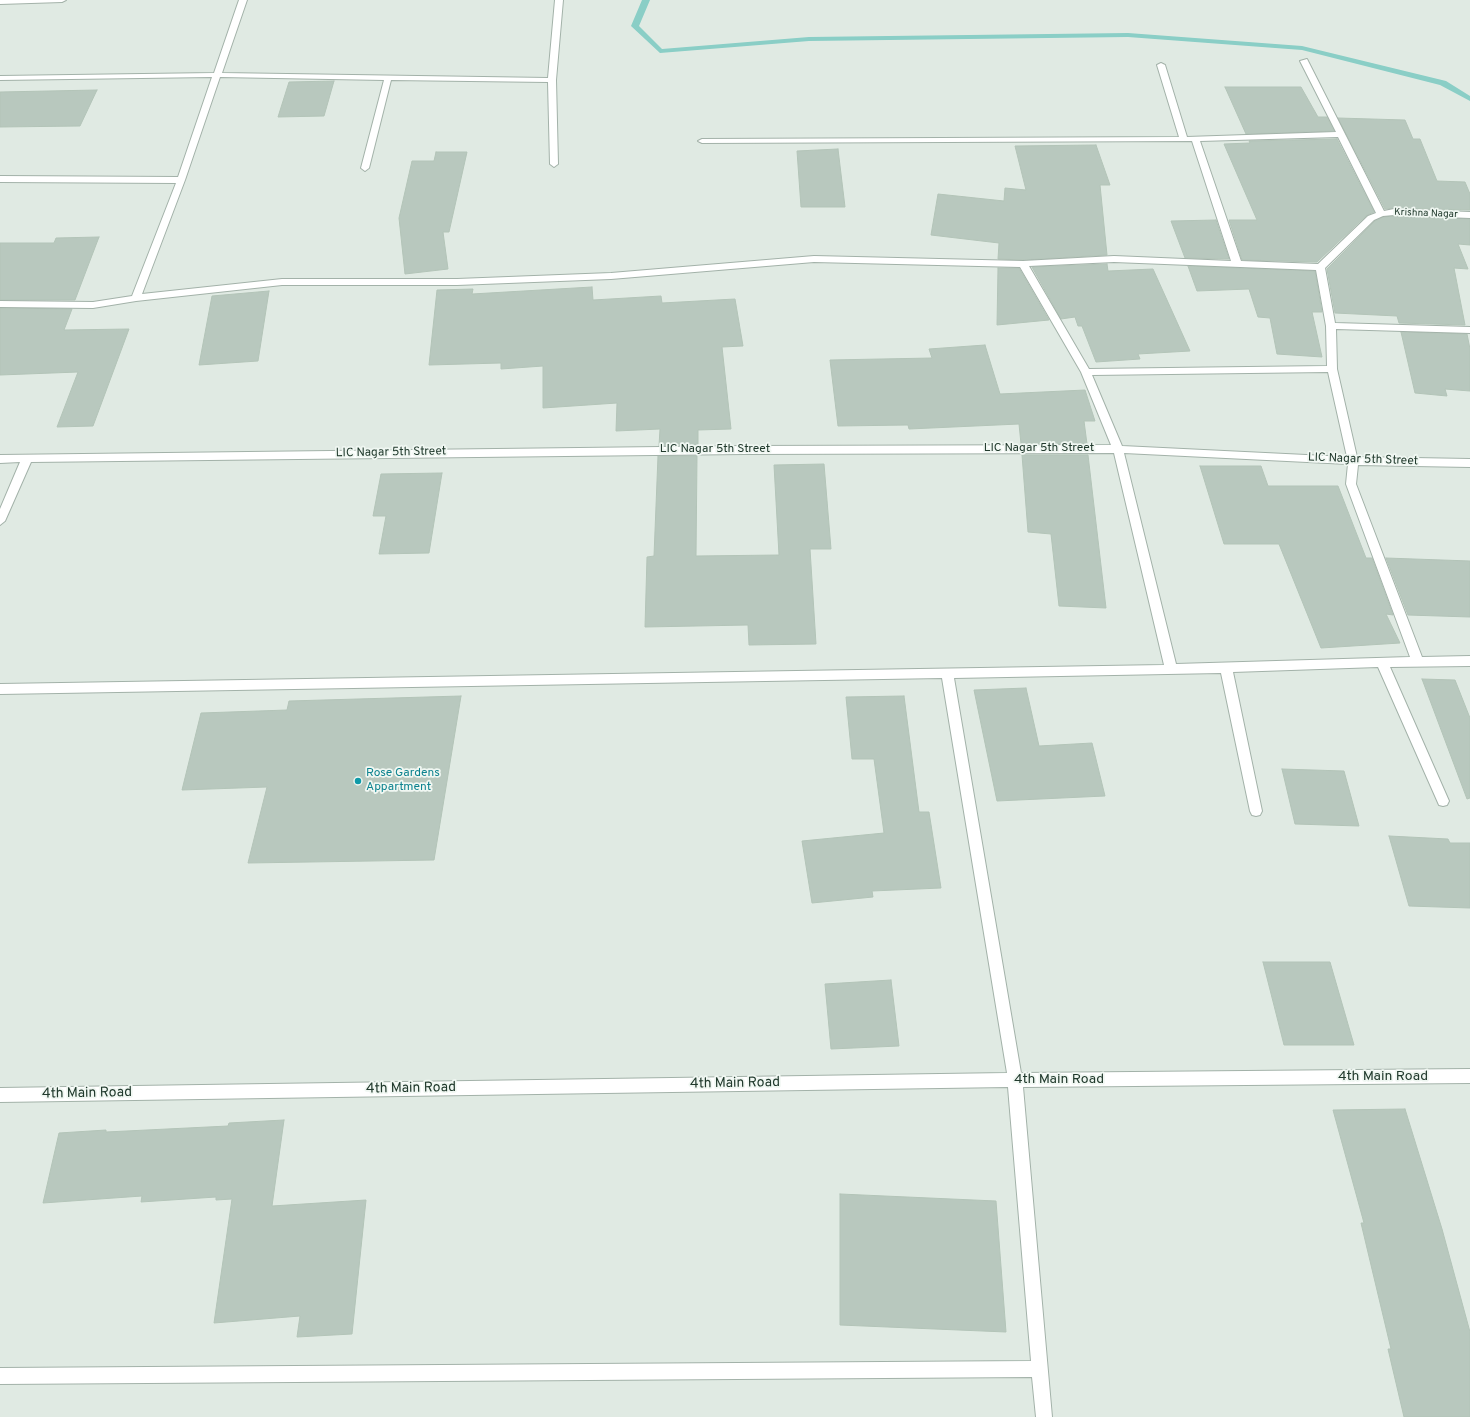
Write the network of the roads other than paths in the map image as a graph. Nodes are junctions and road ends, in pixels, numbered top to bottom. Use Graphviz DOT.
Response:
graph roads {
  1 [pos="62,0"];
  2 [pos="243,0"];
  3 [pos="559,0"];
  4 [pos="0,2"];
  5 [pos="1304,60"];
  6 [pos="1161,65"];
  7 [pos="217,75"];
  8 [pos="0,78"];
  9 [pos="388,78"];
  10 [pos="552,80"];
  11 [pos="1341,134"];
  12 [pos="1184,139"];
  13 [pos="1195,139"];
  14 [pos="702,140"];
  15 [pos="554,164"];
  16 [pos="365,168"];
  17 [pos="0,180"];
  18 [pos="181,180"];
  19 [pos="1381,214"];
  20 [pos="1470,215"];
  21 [pos="1023,264"];
  22 [pos="1237,264"];
  23 [pos="1320,267"];
  24 [pos="136,298"];
  25 [pos="0,304"];
  26 [pos="1331,326"];
  27 [pos="1470,330"];
  28 [pos="1332,369"];
  29 [pos="1086,372"];
  30 [pos="1118,449"];
  31 [pos="27,459"];
  32 [pos="0,460"];
  33 [pos="1352,461"];
  34 [pos="1470,463"];
  35 [pos="0,521"];
  36 [pos="1470,661"];
  37 [pos="1382,662"];
  38 [pos="1418,662"];
  39 [pos="1226,668"];
  40 [pos="1171,669"];
  41 [pos="947,673"];
  42 [pos="0,689"];
  43 [pos="1444,801"];
  44 [pos="1256,811"];
  45 [pos="1470,1076"];
  46 [pos="1015,1080"];
  47 [pos="0,1095"];
  48 [pos="1040,1369"];
  49 [pos="0,1376"];
  50 [pos="1044,1417"];
  1 -- 4 [label="street"];
  2 -- 7 [label="street"];
  3 -- 10 [label="street"];
  5 -- 11 [label="street"];
  6 -- 12 [label="street"];
  7 -- 8 [label="street"];
  7 -- 9 [label="street"];
  7 -- 18 [label="street"];
  9 -- 10 [label="street"];
  9 -- 16 [label="street"];
  10 -- 15 [label="street"];
  11 -- 13 [label="street"];
  11 -- 19 [label="street"];
  12 -- 13 [label="street"];
  12 -- 14 [label="street"];
  13 -- 22 [label="street"];
  17 -- 18 [label="street"];
  18 -- 24 [label="street"];
  19 -- 20 [label="street, Krishna Nagar"];
  19 -- 23 [label="street, Krishna Nagar"];
  21 -- 22 [label="street"];
  21 -- 24 [label="street"];
  21 -- 29 [label="street"];
  22 -- 23 [label="street"];
  23 -- 26 [label="street"];
  24 -- 25 [label="street"];
  26 -- 27 [label="street"];
  26 -- 28 [label="street"];
  28 -- 29 [label="street"];
  28 -- 33 [label="street"];
  29 -- 30 [label="street"];
  30 -- 31 [label="street, LIC Nagar 5th Street"];
  30 -- 33 [label="street, LIC Nagar 5th Street"];
  30 -- 40 [label="street"];
  31 -- 32 [label="street, LIC Nagar 5th Street"];
  31 -- 35 [label="street"];
  33 -- 34 [label="street, LIC Nagar 5th Street"];
  33 -- 38 [label="street"];
  36 -- 38 [label="street"];
  37 -- 38 [label="street"];
  37 -- 39 [label="street"];
  37 -- 43 [label="street"];
  39 -- 40 [label="street"];
  39 -- 44 [label="street"];
  40 -- 41 [label="street"];
  41 -- 42 [label="street"];
  41 -- 46 [label="street"];
  45 -- 46 [label="street, 4th Main Road"];
  46 -- 47 [label="street, 4th Main Road"];
  46 -- 48 [label="street"];
  48 -- 49 [label="street"];
  48 -- 50 [label="street"];
}
